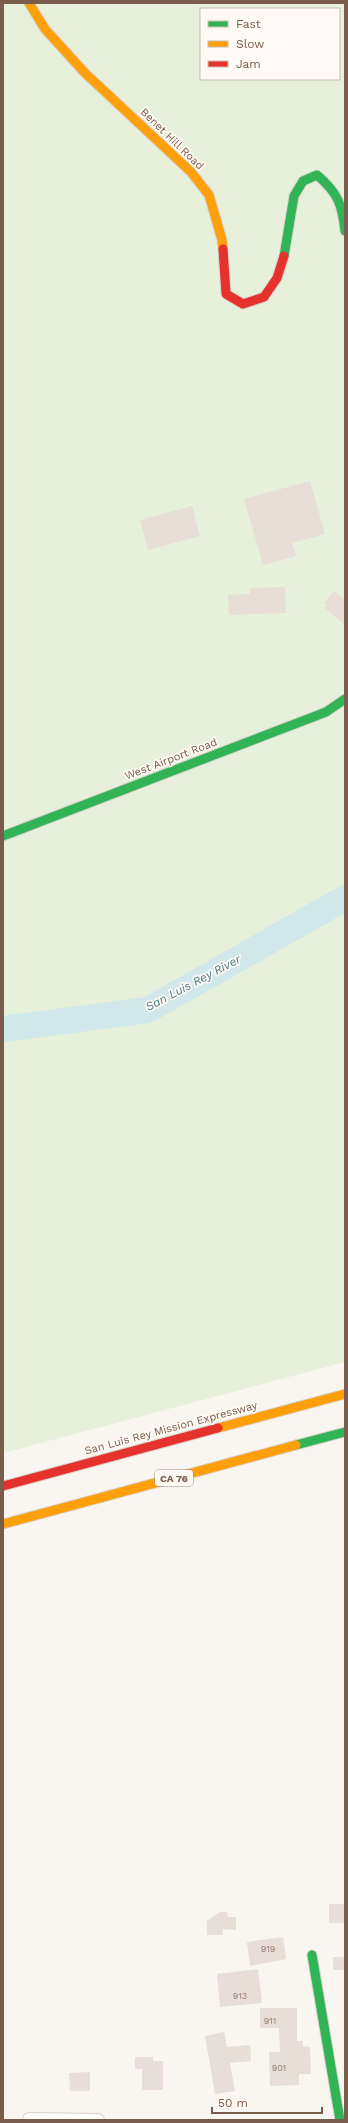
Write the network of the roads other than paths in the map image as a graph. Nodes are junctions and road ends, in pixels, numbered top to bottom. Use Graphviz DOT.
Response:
graph roads {
  1 [pos="29,3"];
  2 [pos="345,231"];
  3 [pos="345,699"];
  4 [pos="3,836"];
  5 [pos="345,1394"];
  6 [pos="345,1432"];
  7 [pos="3,1486"];
  8 [pos="3,1524"];
  9 [pos="312,1955"];
  10 [pos="29,2119"];
  11 [pos="98,2120"];
  12 [pos="340,2120"];
  1 -- 2 [label="main road, Benet Hill Road"];
  3 -- 4 [label="main road, West Airport Road"];
  5 -- 7 [label="main road, San Luis Rey Mission Expressway"];
  6 -- 8 [label="main road, CA 76"];
  9 -- 12 [label="main road"];
  10 -- 11 [label="street"];
}
